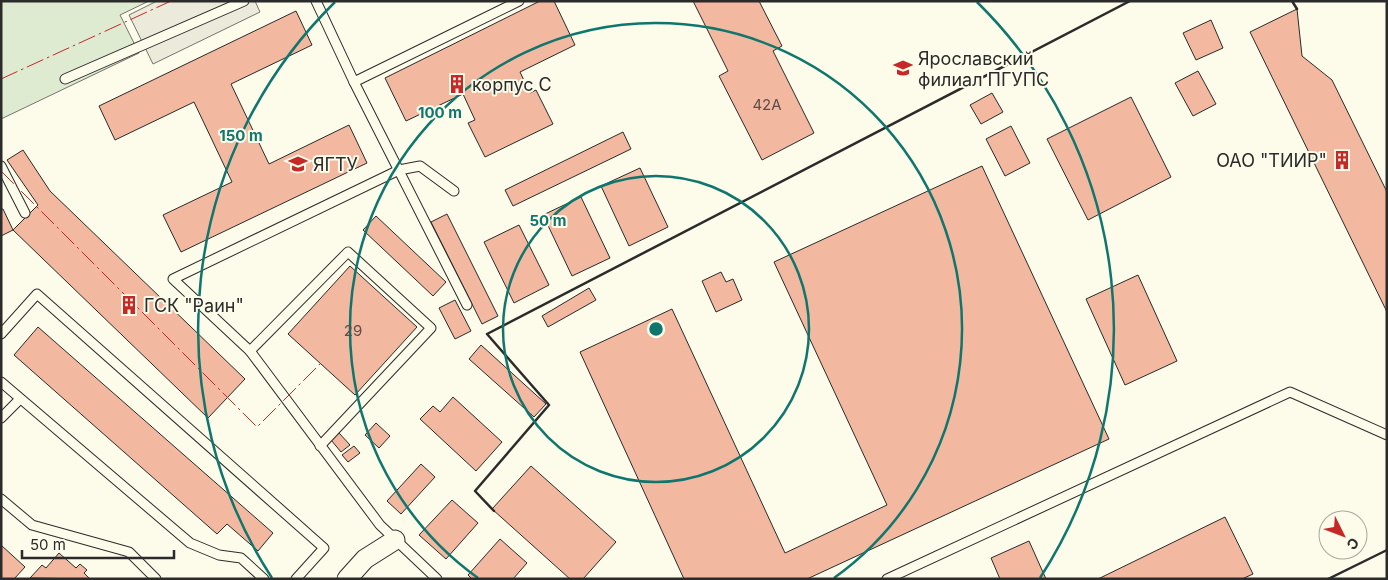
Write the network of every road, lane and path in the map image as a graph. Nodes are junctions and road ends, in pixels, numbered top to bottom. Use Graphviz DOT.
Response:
graph roads {
  1 [pos="244,1"];
  2 [pos="316,1"];
  3 [pos="519,1"];
  4 [pos="65,79"];
  5 [pos="354,82"];
  6 [pos="1,166"];
  7 [pos="399,170"];
  8 [pos="454,191"];
  9 [pos="25,213"];
  10 [pos="467,305"];
  11 [pos="1,334"];
  12 [pos="250,350"];
  13 [pos="1,382"];
  14 [pos="20,399"];
  15 [pos="1,418"];
  16 [pos="1387,435"];
  17 [pos="320,446"];
  18 [pos="1,499"];
  19 [pos="395,540"];
  20 [pos="156,579"];
  21 [pos="264,579"];
  22 [pos="296,579"];
  23 [pos="347,579"];
  24 [pos="437,579"];
  25 [pos="886,579"];
  1 -- 4 [label="lane"];
  2 -- 5 [label="lane"];
  3 -- 5 [label="lane"];
  5 -- 7 [label="lane"];
  6 -- 9 [label="lane"];
  7 -- 8 [label="lane"];
  7 -- 10 [label="lane"];
  7 -- 12 [label="lane"];
  11 -- 22 [label="lane"];
  12 -- 17 [label="lane"];
  12 -- 17 [label="lane"];
  13 -- 14 [label="lane"];
  14 -- 15 [label="lane"];
  14 -- 21 [label="lane"];
  16 -- 25 [label="lane"];
  17 -- 19 [label="lane"];
  18 -- 20 [label="lane"];
  19 -- 23 [label="street"];
  19 -- 24 [label="lane"];
}
